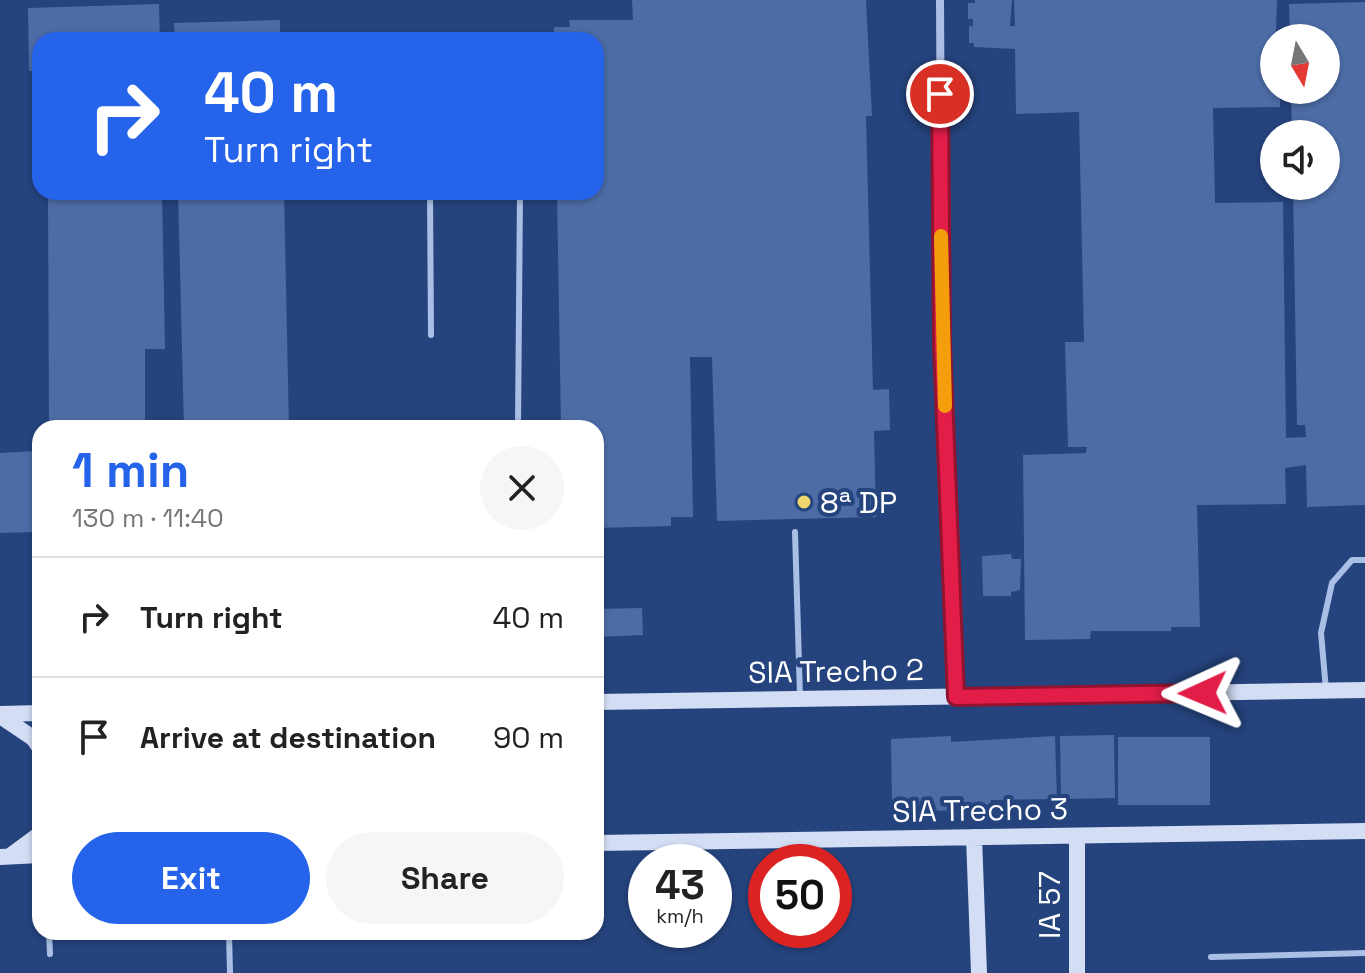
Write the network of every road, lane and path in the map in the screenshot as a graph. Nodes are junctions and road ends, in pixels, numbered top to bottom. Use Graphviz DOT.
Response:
graph roads {
  1 [pos="940,0"];
  2 [pos="430,200"];
  3 [pos="520,200"];
  4 [pos="431,335"];
  5 [pos="518,420"];
  6 [pos="795,532"];
  7 [pos="1365,560"];
  8 [pos="1326,690"];
  9 [pos="1365,690"];
  10 [pos="956,697"];
  11 [pos="800,699"];
  12 [pos="604,702"];
  13 [pos="32,713"];
  14 [pos="0,715"];
  15 [pos="32,737"];
  16 [pos="1365,831"];
  17 [pos="974,837"];
  18 [pos="1077,837"];
  19 [pos="32,839"];
  20 [pos="604,843"];
  21 [pos="32,855"];
  22 [pos="4,857"];
  23 [pos="49,940"];
  24 [pos="229,940"];
  25 [pos="1365,953"];
  26 [pos="50,954"];
  27 [pos="1211,957"];
  28 [pos="230,973"];
  29 [pos="979,973"];
  30 [pos="1077,973"];
  1 -- 10 [label="street"];
  2 -- 4 [label="lane"];
  3 -- 5 [label="lane"];
  6 -- 11 [label="lane"];
  7 -- 8 [label="lane"];
  8 -- 9 [label="main road, SIA Trecho 2"];
  8 -- 10 [label="main road, SIA Trecho 2"];
  10 -- 11 [label="main road, SIA Trecho 2"];
  11 -- 12 [label="main road, SIA Trecho 2"];
  13 -- 14 [label="main road"];
  14 -- 15 [label="main road"];
  16 -- 18 [label="main road, SIA Trecho 3"];
  17 -- 18 [label="main road, SIA Trecho 3"];
  17 -- 20 [label="main road, SIA Trecho 3"];
  17 -- 29 [label="main road"];
  18 -- 30 [label="main road, IA 57"];
  19 -- 22 [label="main road"];
  21 -- 22 [label="main road"];
  23 -- 26 [label="lane"];
  24 -- 28 [label="lane"];
  25 -- 27 [label="lane"];
}
